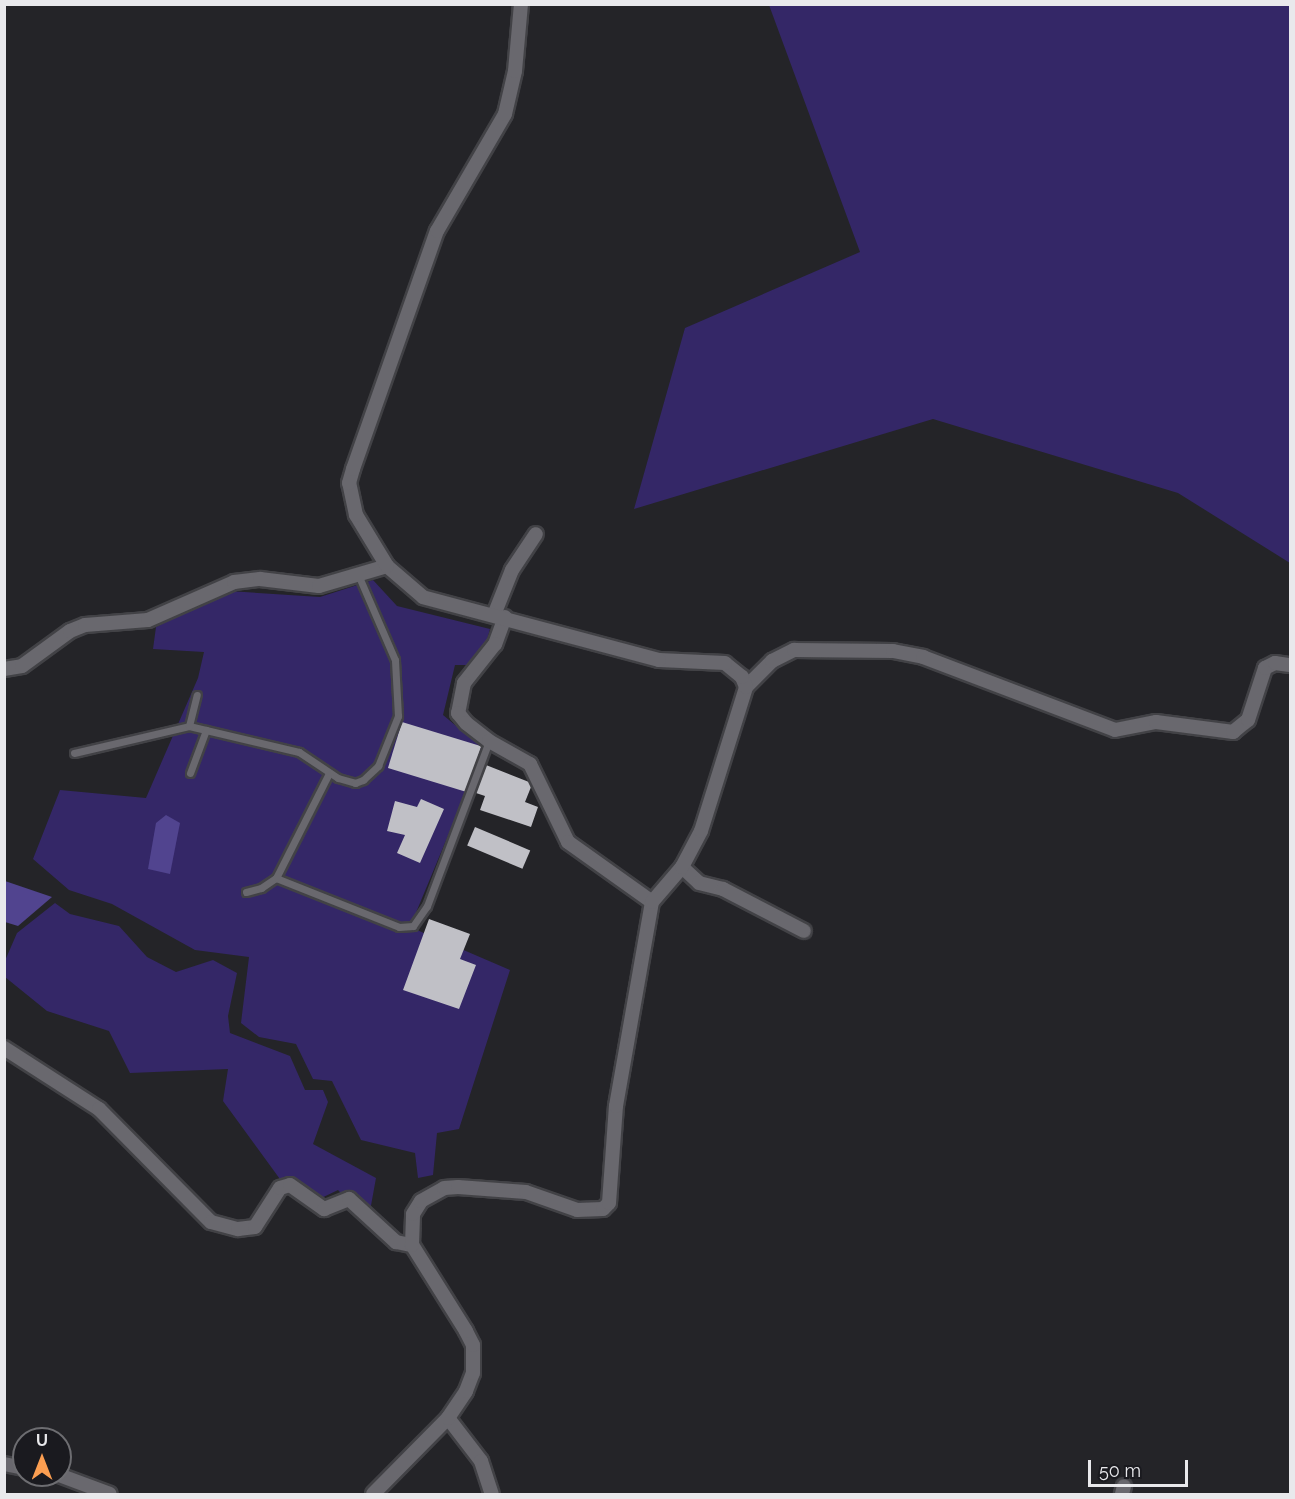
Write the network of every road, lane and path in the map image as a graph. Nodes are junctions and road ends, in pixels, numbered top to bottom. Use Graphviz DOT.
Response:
graph roads {
  1 [pos="521,4"];
  2 [pos="536,534"];
  3 [pos="387,566"];
  4 [pos="359,577"];
  5 [pos="500,616"];
  6 [pos="1290,665"];
  7 [pos="6,674"];
  8 [pos="746,687"];
  9 [pos="197,695"];
  10 [pos="189,726"];
  11 [pos="206,729"];
  12 [pos="489,741"];
  13 [pos="74,753"];
  14 [pos="190,773"];
  15 [pos="329,773"];
  16 [pos="681,867"];
  17 [pos="276,878"];
  18 [pos="246,892"];
  19 [pos="652,902"];
  20 [pos="804,931"];
  21 [pos="4,1048"];
  22 [pos="412,1245"];
  23 [pos="448,1418"];
  24 [pos="72,1480"];
  25 [pos="110,1494"];
  26 [pos="373,1494"];
  27 [pos="492,1494"];
  1 -- 3 [label="street"];
  2 -- 5 [label="street"];
  3 -- 4 [label="street"];
  3 -- 5 [label="street"];
  4 -- 7 [label="street"];
  4 -- 15 [label="lane"];
  5 -- 8 [label="street"];
  5 -- 12 [label="street"];
  6 -- 8 [label="street"];
  8 -- 16 [label="street"];
  9 -- 10 [label="lane"];
  10 -- 11 [label="lane"];
  10 -- 13 [label="lane"];
  11 -- 14 [label="lane"];
  11 -- 15 [label="lane"];
  12 -- 17 [label="lane"];
  12 -- 19 [label="street"];
  15 -- 17 [label="lane"];
  16 -- 19 [label="street"];
  16 -- 20 [label="street"];
  17 -- 18 [label="lane"];
  19 -- 22 [label="street"];
  21 -- 22 [label="street"];
  22 -- 23 [label="street"];
  23 -- 26 [label="street"];
  23 -- 27 [label="street"];
  24 -- 25 [label="street"];
}
